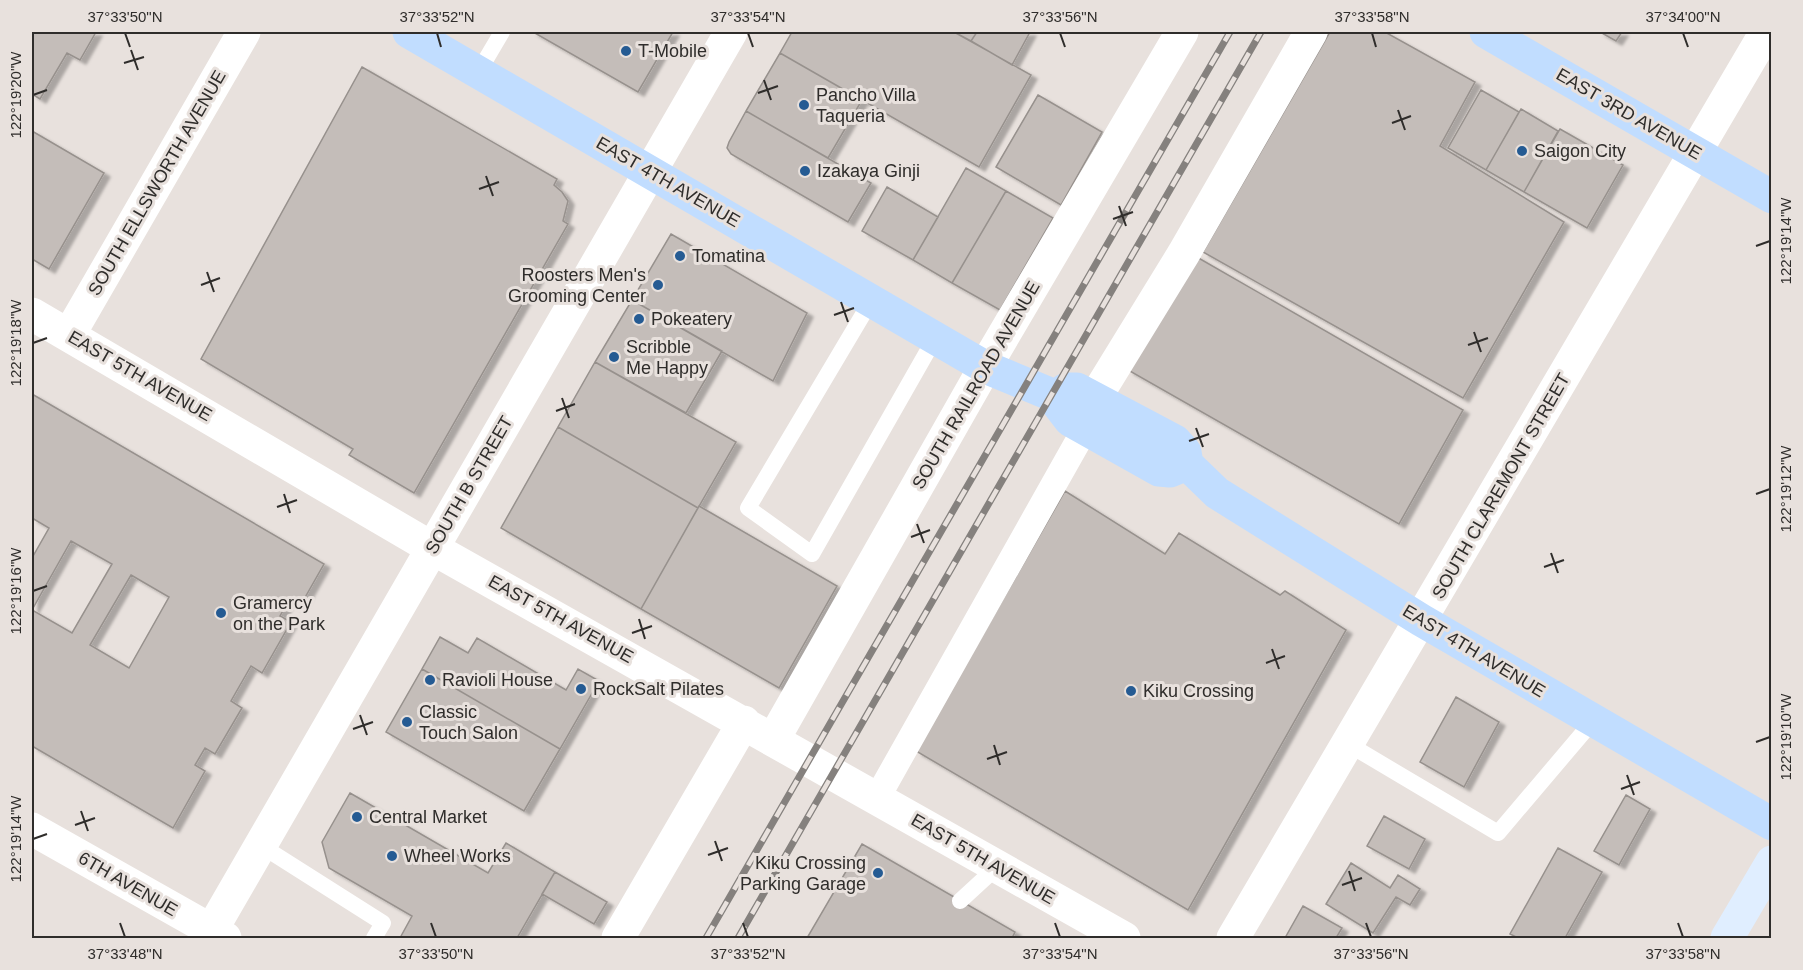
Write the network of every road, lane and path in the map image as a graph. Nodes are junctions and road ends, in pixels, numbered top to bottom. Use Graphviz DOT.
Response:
graph roads {
  1 [pos="409,32"];
  2 [pos="502,32"];
  3 [pos="731,32"];
  4 [pos="1182,32"];
  5 [pos="1311,32"];
  6 [pos="1486,32"];
  7 [pos="240,38"];
  8 [pos="1766,40"];
  9 [pos="479,71"];
  10 [pos="1696,153"];
  11 [pos="649,171"];
  12 [pos="1772,197"];
  13 [pos="871,301"];
  14 [pos="32,314"];
  15 [pos="69,335"];
  16 [pos="935,338"];
  17 [pos="985,367"];
  18 [pos="1055,397"];
  19 [pos="1095,398"];
  20 [pos="1085,429"];
  21 [pos="1187,464"];
  22 [pos="432,548"];
  23 [pos="1421,620"];
  24 [pos="1593,721"];
  25 [pos="744,722"];
  26 [pos="773,740"];
  27 [pos="1348,744"];
  28 [pos="877,798"];
  29 [pos="1772,824"];
  30 [pos="32,829"];
  31 [pos="260,845"];
  32 [pos="1772,862"];
  33 [pos="997,867"];
  34 [pos="960,901"];
  35 [pos="214,936"];
  36 [pos="374,939"];
  37 [pos="618,939"];
  38 [pos="1124,939"];
  39 [pos="1233,939"];
  40 [pos="1727,939"];
  1 -- 9 [label="main road, EAST 4TH AVENUE"];
  2 -- 9 [label="lane"];
  3 -- 11 [label="street, SOUTH B STREET"];
  4 -- 17 [label="street, SOUTH RAILROAD AVENUE"];
  5 -- 19 [label="street"];
  6 -- 10 [label="main road, EAST 3RD AVENUE"];
  7 -- 15 [label="street, SOUTH ELLSWORTH AVENUE"];
  8 -- 10 [label="street, SOUTH CLAREMONT STREET"];
  9 -- 11 [label="main road, EAST 4TH AVENUE"];
  10 -- 12 [label="main road, EAST 3RD AVENUE"];
  10 -- 23 [label="street, SOUTH CLAREMONT STREET"];
  11 -- 13 [label="main road, EAST 4TH AVENUE"];
  11 -- 22 [label="street, SOUTH B STREET"];
  13 -- 16 [label="main road, EAST 4TH AVENUE"];
  13 -- 16 [label="lane"];
  14 -- 15 [label="street, EAST 5TH AVENUE"];
  15 -- 22 [label="street, EAST 5TH AVENUE"];
  16 -- 17 [label="main road, EAST 4TH AVENUE"];
  17 -- 18 [label="main road, EAST 4TH AVENUE"];
  17 -- 26 [label="street, SOUTH RAILROAD AVENUE"];
  18 -- 19 [label="main road, EAST 4TH AVENUE"];
  18 -- 20 [label="main road, EAST 4TH AVENUE"];
  19 -- 21 [label="main road, EAST 4TH AVENUE"];
  20 -- 21 [label="main road, EAST 4TH AVENUE"];
  20 -- 28 [label="street"];
  21 -- 23 [label="main road, EAST 4TH AVENUE"];
  22 -- 25 [label="street, EAST 5TH AVENUE"];
  22 -- 31 [label="street, SOUTH B STREET"];
  23 -- 24 [label="main road, EAST 4TH AVENUE"];
  23 -- 27 [label="street, SOUTH CLAREMONT STREET"];
  24 -- 27 [label="lane"];
  24 -- 29 [label="main road, EAST 4TH AVENUE"];
  25 -- 26 [label="street, EAST 5TH AVENUE"];
  25 -- 37 [label="street"];
  26 -- 28 [label="street, EAST 5TH AVENUE"];
  27 -- 39 [label="street, SOUTH CLAREMONT STREET"];
  28 -- 33 [label="street, EAST 5TH AVENUE"];
  30 -- 35 [label="street, 6TH AVENUE"];
  31 -- 35 [label="street, SOUTH B STREET"];
  31 -- 36 [label="lane"];
  32 -- 40 [label="main road"];
  33 -- 34 [label="lane"];
  33 -- 38 [label="street, EAST 5TH AVENUE"];
}
